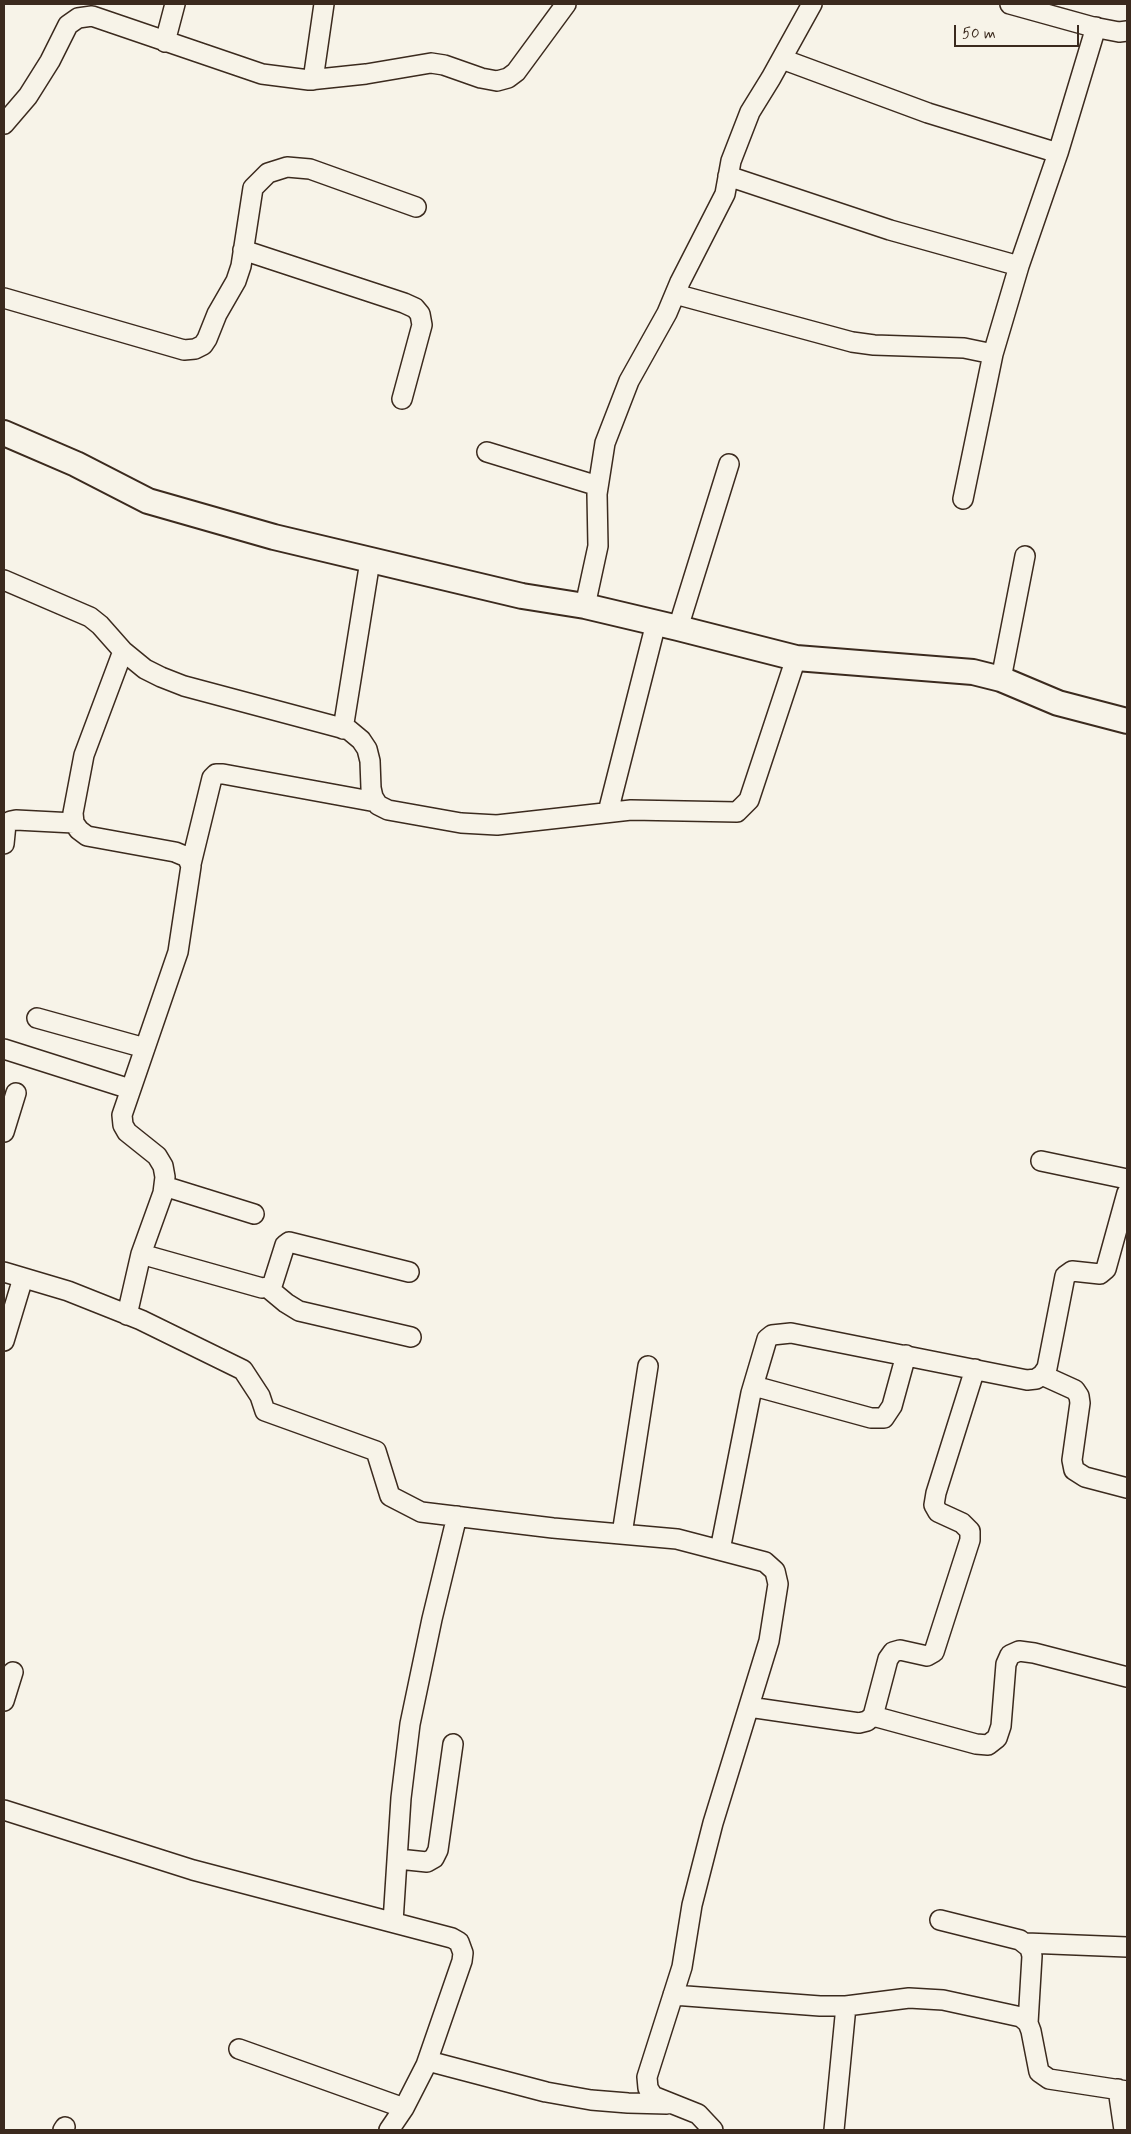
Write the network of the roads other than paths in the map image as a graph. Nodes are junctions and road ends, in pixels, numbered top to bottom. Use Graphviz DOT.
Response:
graph roads {
  1 [pos="73,4"];
  2 [pos="175,4"];
  3 [pos="324,4"];
  4 [pos="566,4"];
  5 [pos="812,4"];
  6 [pos="1010,4"];
  7 [pos="68,25"];
  8 [pos="1096,27"];
  9 [pos="1127,31"];
  10 [pos="165,42"];
  11 [pos="782,59"];
  12 [pos="313,80"];
  13 [pos="4,124"];
  14 [pos="1058,153"];
  15 [pos="728,176"];
  16 [pos="416,208"];
  17 [pos="243,250"];
  18 [pos="1019,266"];
  19 [pos="675,294"];
  20 [pos="4,298"];
  21 [pos="993,354"];
  22 [pos="402,399"];
  23 [pos="4,433"];
  24 [pos="487,452"];
  25 [pos="729,464"];
  26 [pos="598,486"];
  27 [pos="963,499"];
  28 [pos="1025,556"];
  29 [pos="370,561"];
  30 [pos="4,580"];
  31 [pos="586,606"];
  32 [pos="667,625"];
  33 [pos="122,651"];
  34 [pos="796,658"];
  35 [pos="1001,680"];
  36 [pos="1127,721"];
  37 [pos="343,728"];
  38 [pos="376,802"];
  39 [pos="608,812"];
  40 [pos="74,822"];
  41 [pos="4,844"];
  42 [pos="191,864"];
  43 [pos="37,1018"];
  44 [pos="145,1048"];
  45 [pos="4,1049"];
  46 [pos="130,1089"];
  47 [pos="16,1093"];
  48 [pos="4,1132"];
  49 [pos="1041,1160"];
  50 [pos="1127,1179"];
  51 [pos="164,1186"];
  52 [pos="1127,1193"];
  53 [pos="254,1214"];
  54 [pos="141,1254"];
  55 [pos="4,1272"];
  56 [pos="408,1272"];
  57 [pos="23,1278"];
  58 [pos="268,1288"];
  59 [pos="127,1315"];
  60 [pos="411,1337"];
  61 [pos="4,1341"];
  62 [pos="906,1355"];
  63 [pos="648,1366"];
  64 [pos="975,1369"];
  65 [pos="1042,1375"];
  66 [pos="754,1386"];
  67 [pos="1127,1488"];
  68 [pos="457,1516"];
  69 [pos="622,1534"];
  70 [pos="720,1550"];
  71 [pos="13,1672"];
  72 [pos="1127,1678"];
  73 [pos="4,1701"];
  74 [pos="749,1707"];
  75 [pos="872,1716"];
  76 [pos="453,1744"];
  77 [pos="4,1810"];
  78 [pos="398,1860"];
  79 [pos="940,1920"];
  80 [pos="394,1922"];
  81 [pos="1026,1943"];
  82 [pos="1127,1947"];
  83 [pos="673,1995"];
  84 [pos="846,2006"];
  85 [pos="1028,2023"];
  86 [pos="239,2049"];
  87 [pos="428,2061"];
  88 [pos="1123,2090"];
  89 [pos="672,2104"];
  90 [pos="404,2108"];
  91 [pos="389,2130"];
  92 [pos="713,2130"];
  93 [pos="834,2130"];
  94 [pos="1124,2130"];
  1 -- 7 [label="street"];
  2 -- 10 [label="street"];
  3 -- 12 [label="street"];
  4 -- 12 [label="street"];
  5 -- 11 [label="street"];
  6 -- 8 [label="street"];
  7 -- 10 [label="street"];
  7 -- 13 [label="street"];
  8 -- 9 [label="street"];
  8 -- 14 [label="street"];
  10 -- 12 [label="street"];
  11 -- 14 [label="street"];
  11 -- 15 [label="street"];
  14 -- 18 [label="street"];
  15 -- 18 [label="street"];
  15 -- 19 [label="street"];
  16 -- 17 [label="street"];
  17 -- 20 [label="street"];
  17 -- 22 [label="street"];
  18 -- 21 [label="street"];
  19 -- 21 [label="street"];
  19 -- 26 [label="street"];
  21 -- 27 [label="street"];
  23 -- 29 [label="street"];
  24 -- 26 [label="street"];
  25 -- 32 [label="street"];
  26 -- 31 [label="street"];
  28 -- 35 [label="street"];
  29 -- 31 [label="street"];
  29 -- 37 [label="street"];
  30 -- 33 [label="street"];
  31 -- 32 [label="street"];
  32 -- 34 [label="street"];
  32 -- 39 [label="street"];
  33 -- 37 [label="street"];
  33 -- 40 [label="street"];
  34 -- 35 [label="street"];
  34 -- 39 [label="street"];
  35 -- 36 [label="street"];
  37 -- 38 [label="street"];
  38 -- 39 [label="street"];
  38 -- 42 [label="street"];
  40 -- 41 [label="street"];
  40 -- 42 [label="street"];
  42 -- 44 [label="street"];
  43 -- 44 [label="street"];
  44 -- 46 [label="street"];
  45 -- 46 [label="street"];
  46 -- 51 [label="street"];
  47 -- 48 [label="street"];
  49 -- 50 [label="street"];
  51 -- 53 [label="street"];
  51 -- 54 [label="street"];
  52 -- 65 [label="street"];
  54 -- 58 [label="street"];
  54 -- 59 [label="street"];
  55 -- 57 [label="street"];
  56 -- 58 [label="street"];
  57 -- 59 [label="street"];
  57 -- 61 [label="street"];
  58 -- 60 [label="street"];
  59 -- 68 [label="street"];
  62 -- 64 [label="street"];
  62 -- 66 [label="street"];
  62 -- 66 [label="street"];
  63 -- 69 [label="street"];
  64 -- 65 [label="street"];
  64 -- 75 [label="street"];
  65 -- 67 [label="street"];
  66 -- 70 [label="street"];
  68 -- 69 [label="street"];
  68 -- 78 [label="street"];
  69 -- 70 [label="street"];
  70 -- 74 [label="street"];
  71 -- 73 [label="street"];
  72 -- 75 [label="street"];
  74 -- 75 [label="street"];
  74 -- 83 [label="street"];
  76 -- 78 [label="street"];
  77 -- 80 [label="street"];
  78 -- 80 [label="street"];
  79 -- 81 [label="street"];
  80 -- 87 [label="street"];
  81 -- 82 [label="street"];
  81 -- 85 [label="street"];
  83 -- 84 [label="street"];
  83 -- 89 [label="street"];
  84 -- 85 [label="street"];
  84 -- 93 [label="street"];
  85 -- 88 [label="street"];
  86 -- 90 [label="street"];
  87 -- 89 [label="street"];
  87 -- 90 [label="street"];
  88 -- 94 [label="street"];
  89 -- 92 [label="street"];
  90 -- 91 [label="street"];
}
